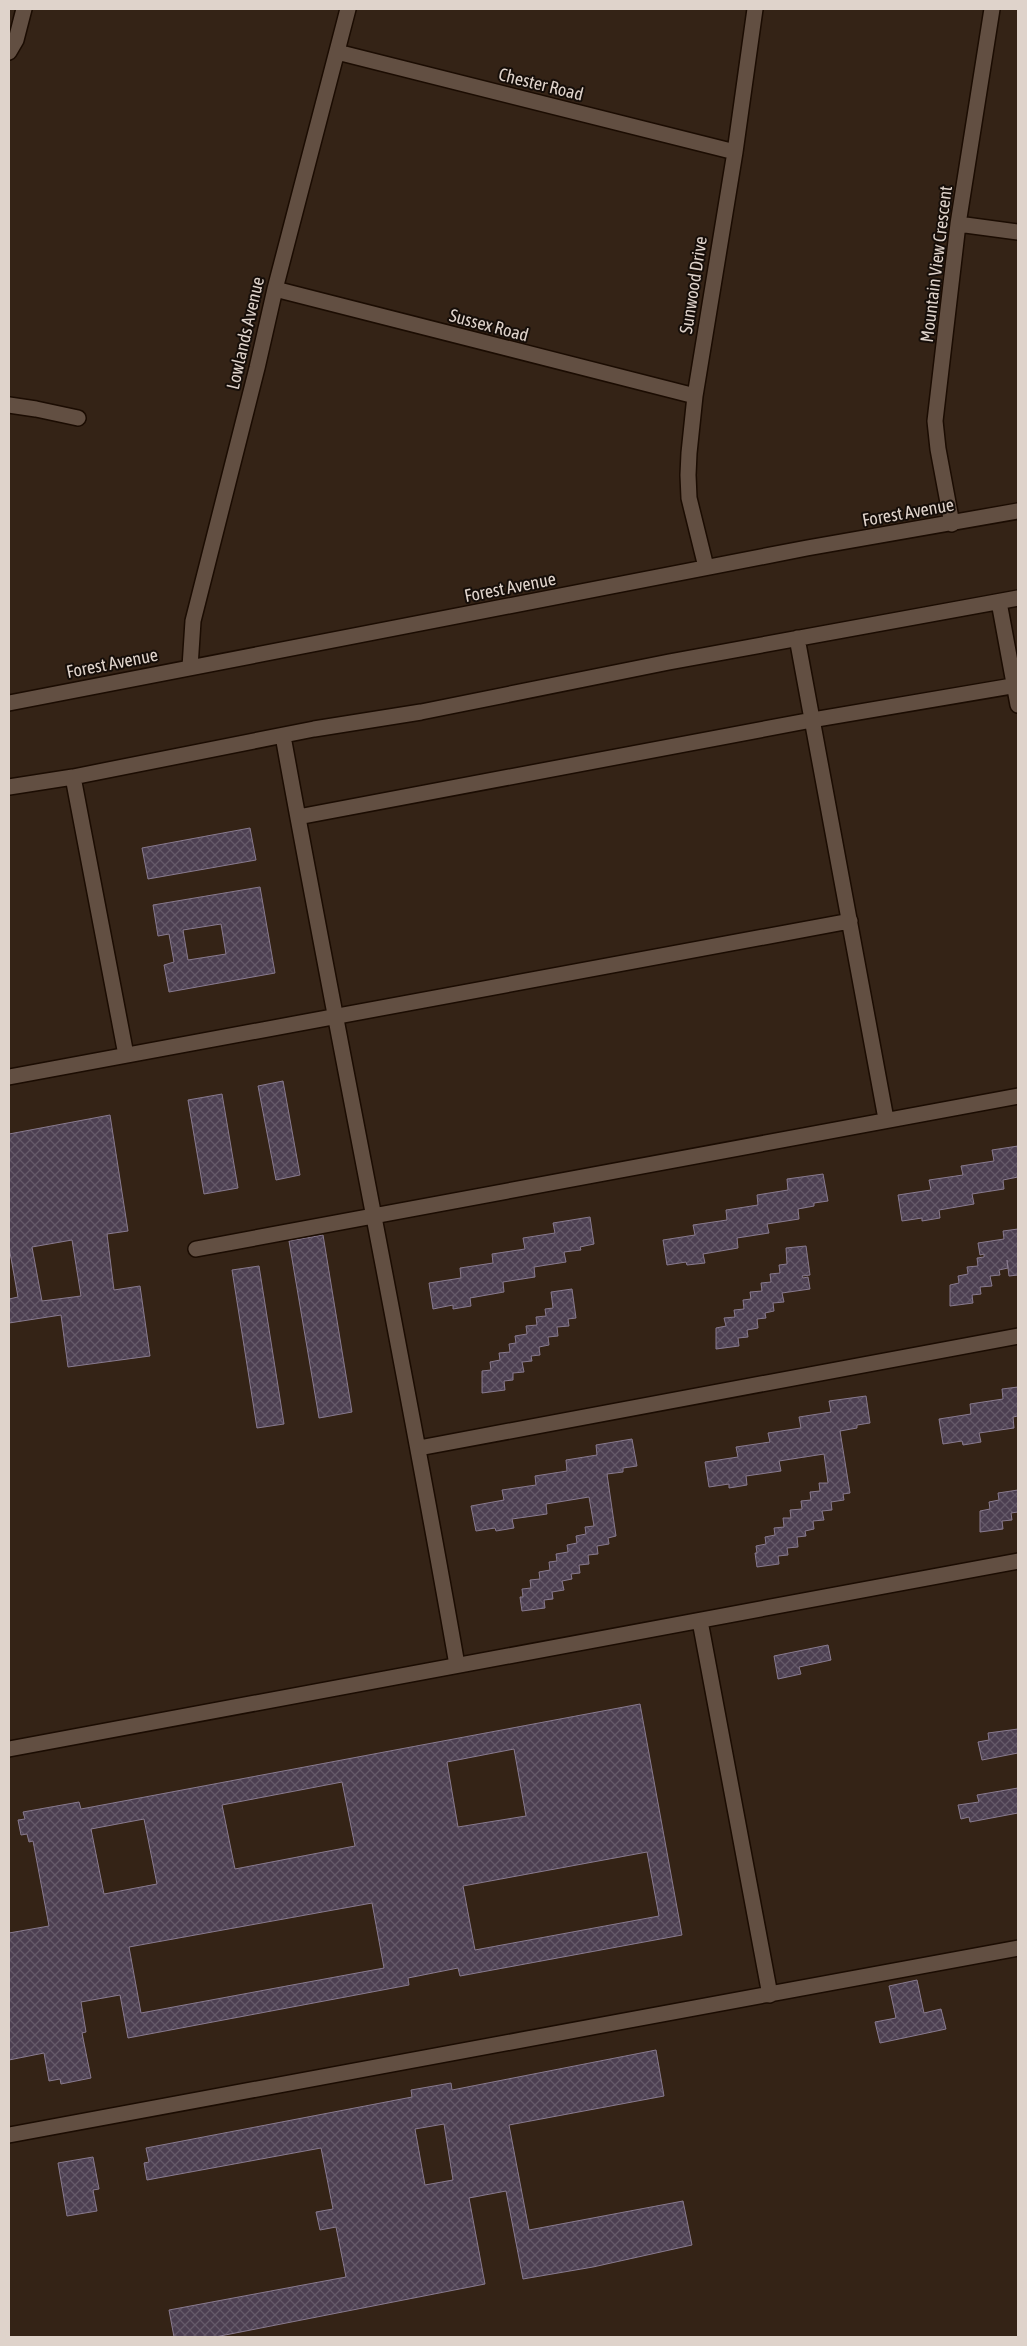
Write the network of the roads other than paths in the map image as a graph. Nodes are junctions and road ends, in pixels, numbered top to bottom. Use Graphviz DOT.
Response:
graph roads {
  1 [pos="24,9"];
  2 [pos="348,9"];
  3 [pos="754,9"];
  4 [pos="992,9"];
  5 [pos="9,52"];
  6 [pos="338,52"];
  7 [pos="735,152"];
  8 [pos="958,224"];
  9 [pos="1018,232"];
  10 [pos="275,289"];
  11 [pos="695,396"];
  12 [pos="9,406"];
  13 [pos="78,418"];
  14 [pos="1018,511"];
  15 [pos="952,524"];
  16 [pos="706,567"];
  17 [pos="1018,598"];
  18 [pos="999,602"];
  19 [pos="797,638"];
  20 [pos="190,667"];
  21 [pos="1016,686"];
  22 [pos="9,702"];
  23 [pos="1018,705"];
  24 [pos="812,720"];
  25 [pos="283,736"];
  26 [pos="73,777"];
  27 [pos="9,788"];
  28 [pos="298,817"];
  29 [pos="850,921"];
  30 [pos="334,1017"];
  31 [pos="126,1055"];
  32 [pos="9,1077"];
  33 [pos="1018,1096"];
  34 [pos="886,1119"];
  35 [pos="372,1215"];
  36 [pos="196,1249"];
  37 [pos="1018,1336"];
  38 [pos="420,1448"];
  39 [pos="1018,1561"];
  40 [pos="700,1621"];
  41 [pos="457,1665"];
  42 [pos="9,1750"];
  43 [pos="1018,1948"];
  44 [pos="770,1994"];
  45 [pos="9,2135"];
  1 -- 5 [label="street"];
  2 -- 6 [label="street, Lowlands Avenue"];
  3 -- 7 [label="street, Sunwood Drive"];
  4 -- 8 [label="street, Mountain View Crescent"];
  6 -- 7 [label="street, Chester Road"];
  6 -- 10 [label="street, Lowlands Avenue"];
  7 -- 11 [label="street, Sunwood Drive"];
  8 -- 9 [label="street"];
  8 -- 15 [label="street, Mountain View Crescent"];
  10 -- 11 [label="street, Sussex Road"];
  10 -- 20 [label="street, Lowlands Avenue"];
  11 -- 16 [label="street, Sunwood Drive"];
  12 -- 13 [label="street"];
  14 -- 15 [label="street, Forest Avenue"];
  15 -- 16 [label="street, Forest Avenue"];
  16 -- 20 [label="street, Forest Avenue"];
  17 -- 18 [label="street"];
  18 -- 19 [label="street"];
  18 -- 21 [label="street"];
  19 -- 24 [label="street"];
  19 -- 25 [label="street"];
  20 -- 22 [label="street, Forest Avenue"];
  21 -- 23 [label="street"];
  21 -- 24 [label="street"];
  24 -- 28 [label="street"];
  24 -- 29 [label="street"];
  25 -- 26 [label="street"];
  25 -- 28 [label="street"];
  26 -- 27 [label="street"];
  26 -- 31 [label="street"];
  28 -- 30 [label="street"];
  29 -- 30 [label="street"];
  29 -- 34 [label="street"];
  30 -- 31 [label="street"];
  30 -- 35 [label="street"];
  31 -- 32 [label="street"];
  33 -- 34 [label="street"];
  34 -- 35 [label="street"];
  35 -- 36 [label="street"];
  35 -- 38 [label="street"];
  37 -- 38 [label="street"];
  38 -- 41 [label="street"];
  39 -- 40 [label="street"];
  40 -- 41 [label="street"];
  40 -- 44 [label="street"];
  41 -- 42 [label="street"];
  43 -- 44 [label="street"];
  44 -- 45 [label="street"];
}
